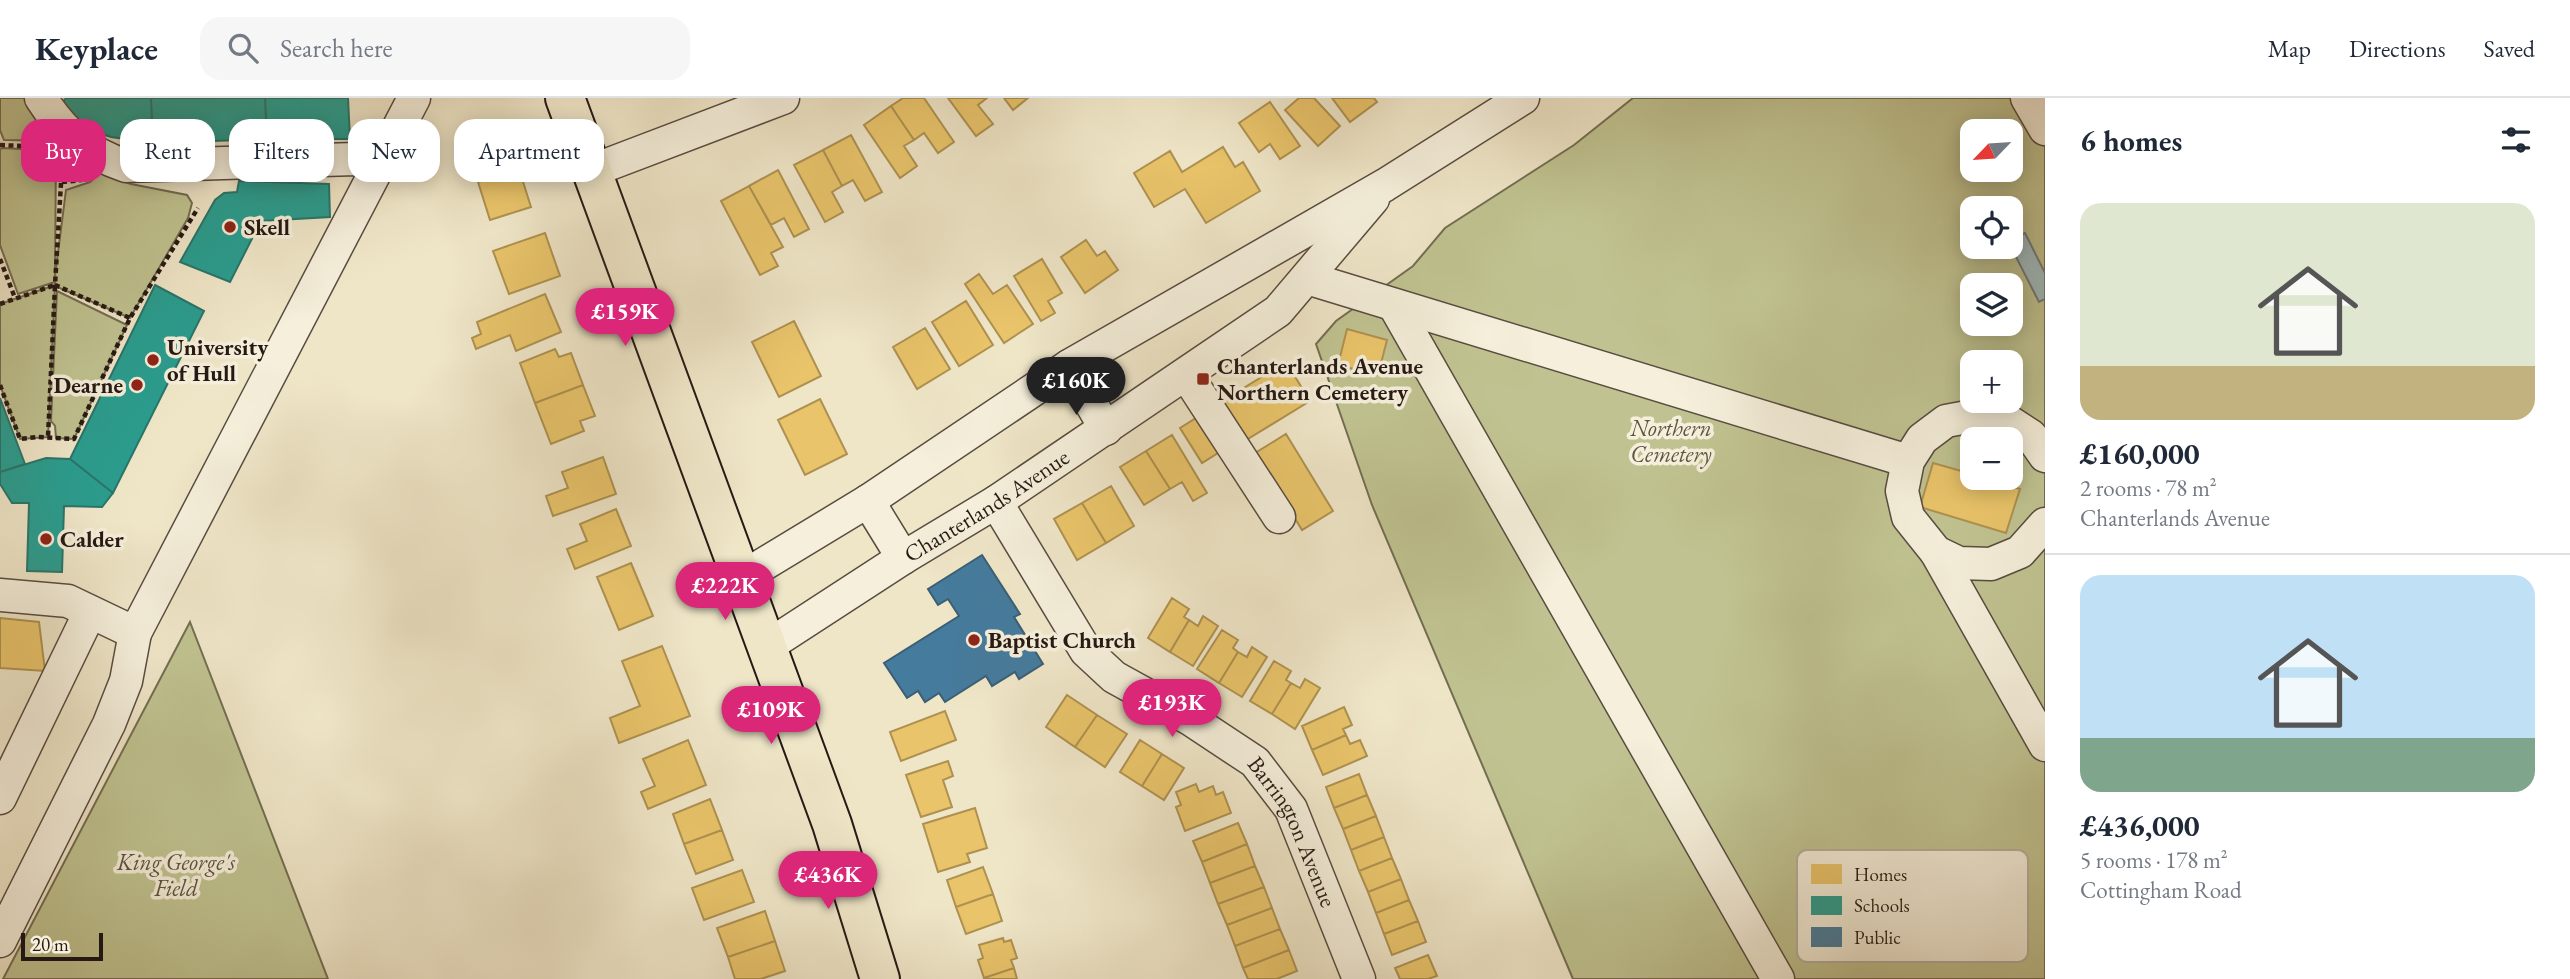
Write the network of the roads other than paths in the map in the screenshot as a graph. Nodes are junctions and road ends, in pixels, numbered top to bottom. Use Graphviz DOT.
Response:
graph roads {
  1 [pos="41,98"];
  2 [pos="414,98"];
  3 [pos="565,98"];
  4 [pos="783,98"];
  5 [pos="1523,98"];
  6 [pos="2027,98"];
  7 [pos="403,119"];
  8 [pos="573,119"];
  9 [pos="2045,129"];
  10 [pos="348,159"];
  11 [pos="604,166"];
  12 [pos="370,182"];
  13 [pos="596,182"];
  14 [pos="1385,185"];
  15 [pos="1307,278"];
  16 [pos="1394,304"];
  17 [pos="1069,366"];
  18 [pos="1186,374"];
  19 [pos="1106,429"];
  20 [pos="2045,456"];
  21 [pos="1908,461"];
  22 [pos="868,501"];
  23 [pos="996,502"];
  24 [pos="1279,517"];
  25 [pos="2045,524"];
  26 [pos="1936,552"];
  27 [pos="903,558"];
  28 [pos="741,578"];
  29 [pos="0,595"];
  30 [pos="90,612"];
  31 [pos="135,633"];
  32 [pos="766,647"];
  33 [pos="2045,745"];
  34 [pos="0,797"];
  35 [pos="0,941"];
  36 [pos="880,979"];
  37 [pos="1359,979"];
  38 [pos="1778,979"];
  1 -- 10 [label="street"];
  2 -- 7 [label="street"];
  3 -- 8 [label="main road"];
  4 -- 11 [label="street"];
  5 -- 14 [label="street, Chanterlands Avenue"];
  6 -- 9 [label="street"];
  12 -- 31 [label="street"];
  13 -- 28 [label="main road"];
  14 -- 15 [label="street, Chanterlands Avenue"];
  14 -- 17 [label="street, Chanterlands Avenue"];
  15 -- 16 [label="street"];
  15 -- 18 [label="street, Chanterlands Avenue"];
  16 -- 21 [label="street"];
  16 -- 38 [label="street"];
  17 -- 19 [label="street"];
  17 -- 22 [label="street, Chanterlands Avenue"];
  18 -- 19 [label="street, Chanterlands Avenue"];
  18 -- 24 [label="street"];
  19 -- 23 [label="street, Chanterlands Avenue"];
  20 -- 21 [label="street"];
  21 -- 26 [label="street"];
  22 -- 27 [label="street"];
  22 -- 28 [label="street, Chanterlands Avenue"];
  23 -- 27 [label="street, Chanterlands Avenue"];
  23 -- 37 [label="street, Barrington Avenue"];
  25 -- 26 [label="street"];
  26 -- 33 [label="street"];
  27 -- 32 [label="street, Chanterlands Avenue"];
  28 -- 32 [label="main road"];
  29 -- 30 [label="street"];
  30 -- 31 [label="street"];
  30 -- 34 [label="street"];
  31 -- 35 [label="street"];
  32 -- 36 [label="main road"];
}
